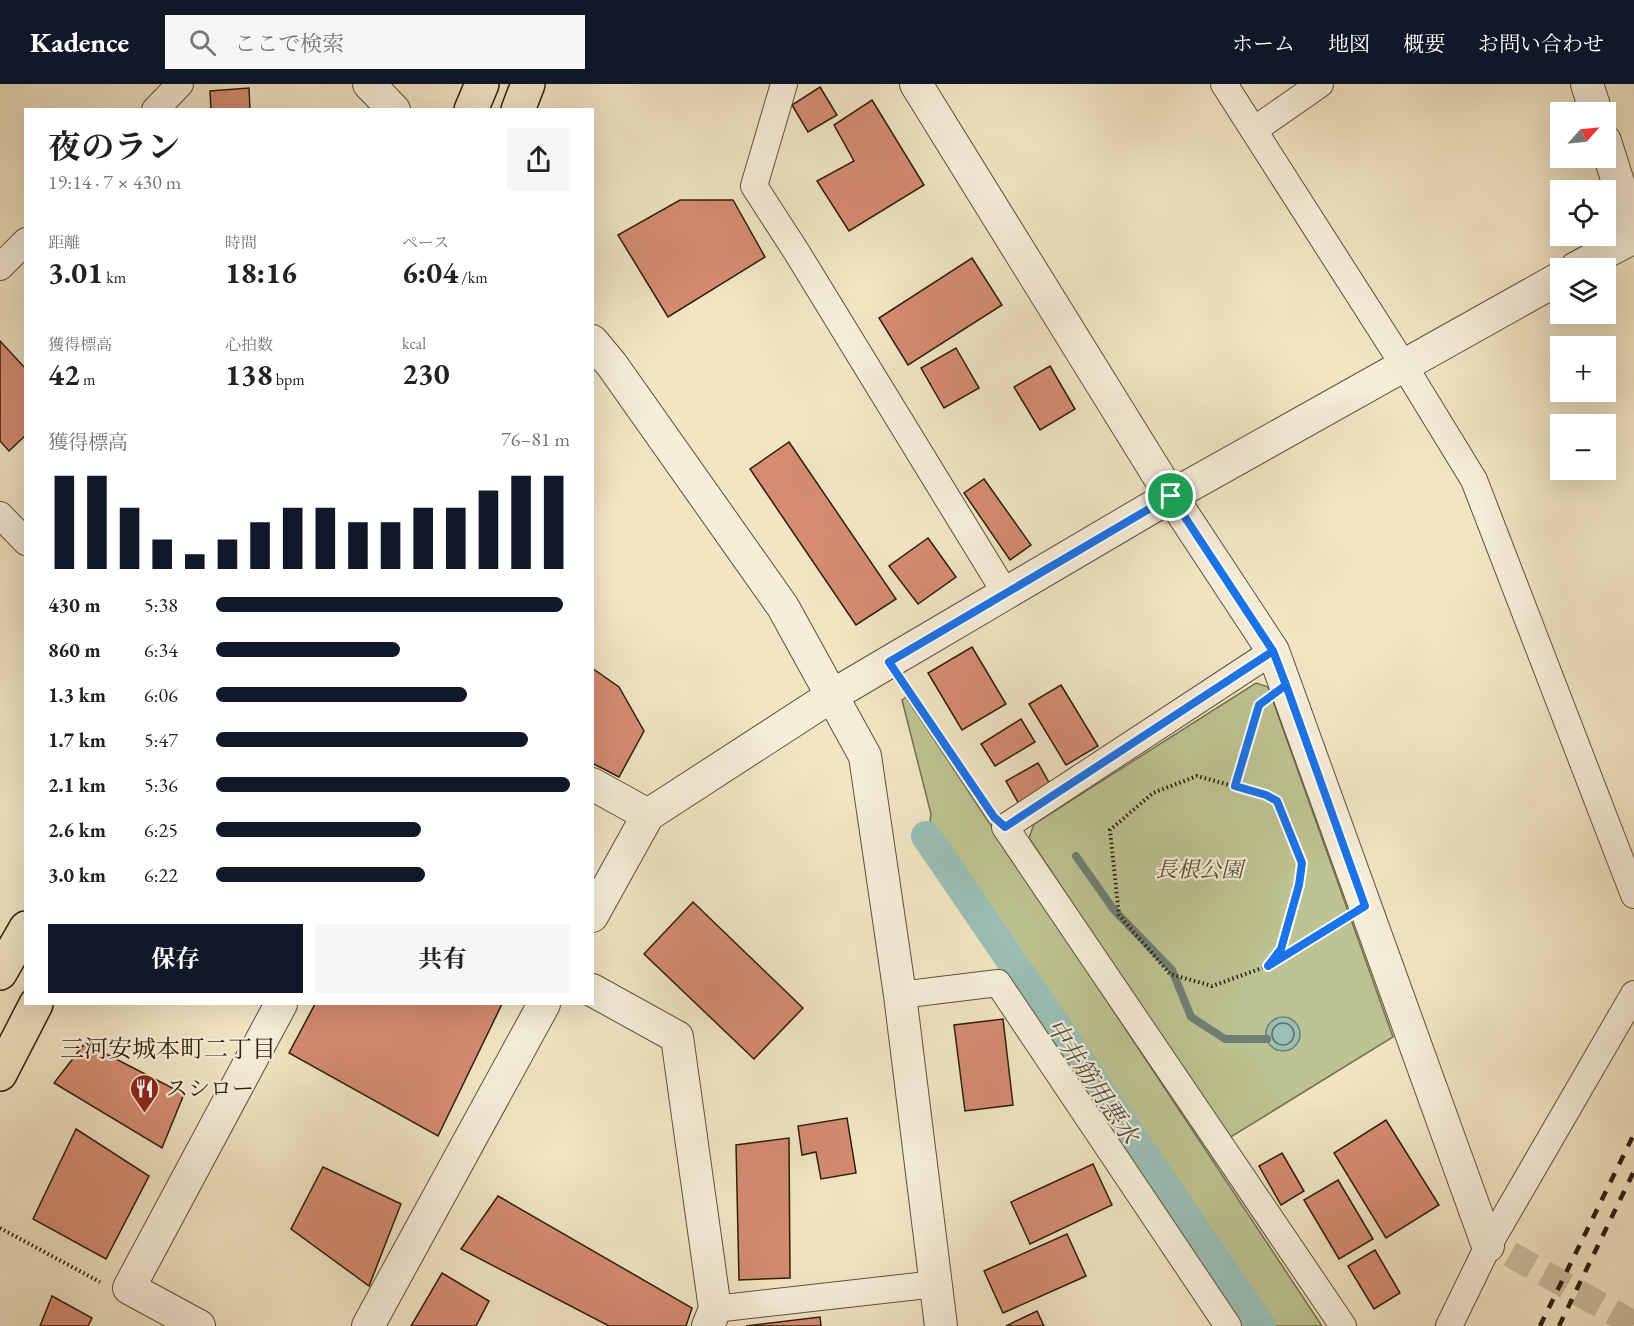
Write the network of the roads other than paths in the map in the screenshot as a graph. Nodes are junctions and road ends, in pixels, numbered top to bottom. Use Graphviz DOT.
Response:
graph roads {
  1 [pos="180,84"];
  2 [pos="369,84"];
  3 [pos="482,84"];
  4 [pos="528,84"];
  5 [pos="784,84"];
  6 [pos="916,84"];
  7 [pos="1224,84"];
  8 [pos="1320,84"];
  9 [pos="1587,84"];
  10 [pos="1593,102"];
  11 [pos="157,108"];
  12 [pos="392,108"];
  13 [pos="472,108"];
  14 [pos="519,108"];
  15 [pos="1254,130"];
  16 [pos="1613,168"];
  17 [pos="1634,235"];
  18 [pos="24,243"];
  19 [pos="1594,258"];
  20 [pos="0,267"];
  21 [pos="1550,283"];
  22 [pos="594,343"];
  23 [pos="1403,364"];
  24 [pos="1171,496"];
  25 [pos="0,515"];
  26 [pos="24,540"];
  27 [pos="1006,594"];
  28 [pos="1273,651"];
  29 [pos="833,695"];
  30 [pos="594,785"];
  31 [pos="648,815"];
  32 [pos="1634,895"];
  33 [pos="594,912"];
  34 [pos="24,931"];
  35 [pos="0,973"];
  36 [pos="594,991"];
  37 [pos="1634,994"];
  38 [pos="900,995"];
  39 [pos="35,1005"];
  40 [pos="280,1005"];
  41 [pos="543,1005"];
  42 [pos="0,1074"];
  43 [pos="1499,1250"];
  44 [pos="936,1284"];
  45 [pos="711,1318"];
  46 [pos="199,1326"];
  47 [pos="368,1326"];
  48 [pos="941,1326"];
  49 [pos="1228,1326"];
  50 [pos="1342,1326"];
  51 [pos="1449,1326"];
  1 -- 11 [label="street"];
  2 -- 12 [label="street"];
  3 -- 13 [label="main road"];
  4 -- 14 [label="main road"];
  5 -- 27 [label="street"];
  6 -- 24 [label="street"];
  7 -- 15 [label="street"];
  8 -- 15 [label="street"];
  9 -- 10 [label="street"];
  15 -- 23 [label="street"];
  16 -- 17 [label="street"];
  17 -- 19 [label="street"];
  18 -- 20 [label="street"];
  21 -- 23 [label="street"];
  22 -- 29 [label="street"];
  23 -- 24 [label="street"];
  23 -- 32 [label="street"];
  24 -- 27 [label="street"];
  24 -- 28 [label="street"];
  25 -- 26 [label="street"];
  27 -- 29 [label="street"];
  28 -- 43 [label="street"];
  28 -- 50 [label="street"];
  29 -- 31 [label="street"];
  29 -- 38 [label="street"];
  30 -- 31 [label="street"];
  31 -- 33 [label="street"];
  34 -- 35 [label="main road"];
  36 -- 45 [label="street"];
  37 -- 43 [label="street"];
  38 -- 44 [label="street"];
  38 -- 49 [label="street"];
  39 -- 42 [label="main road"];
  40 -- 46 [label="street"];
  41 -- 47 [label="street"];
  43 -- 51 [label="street"];
  44 -- 45 [label="street"];
  44 -- 48 [label="street"];
}
